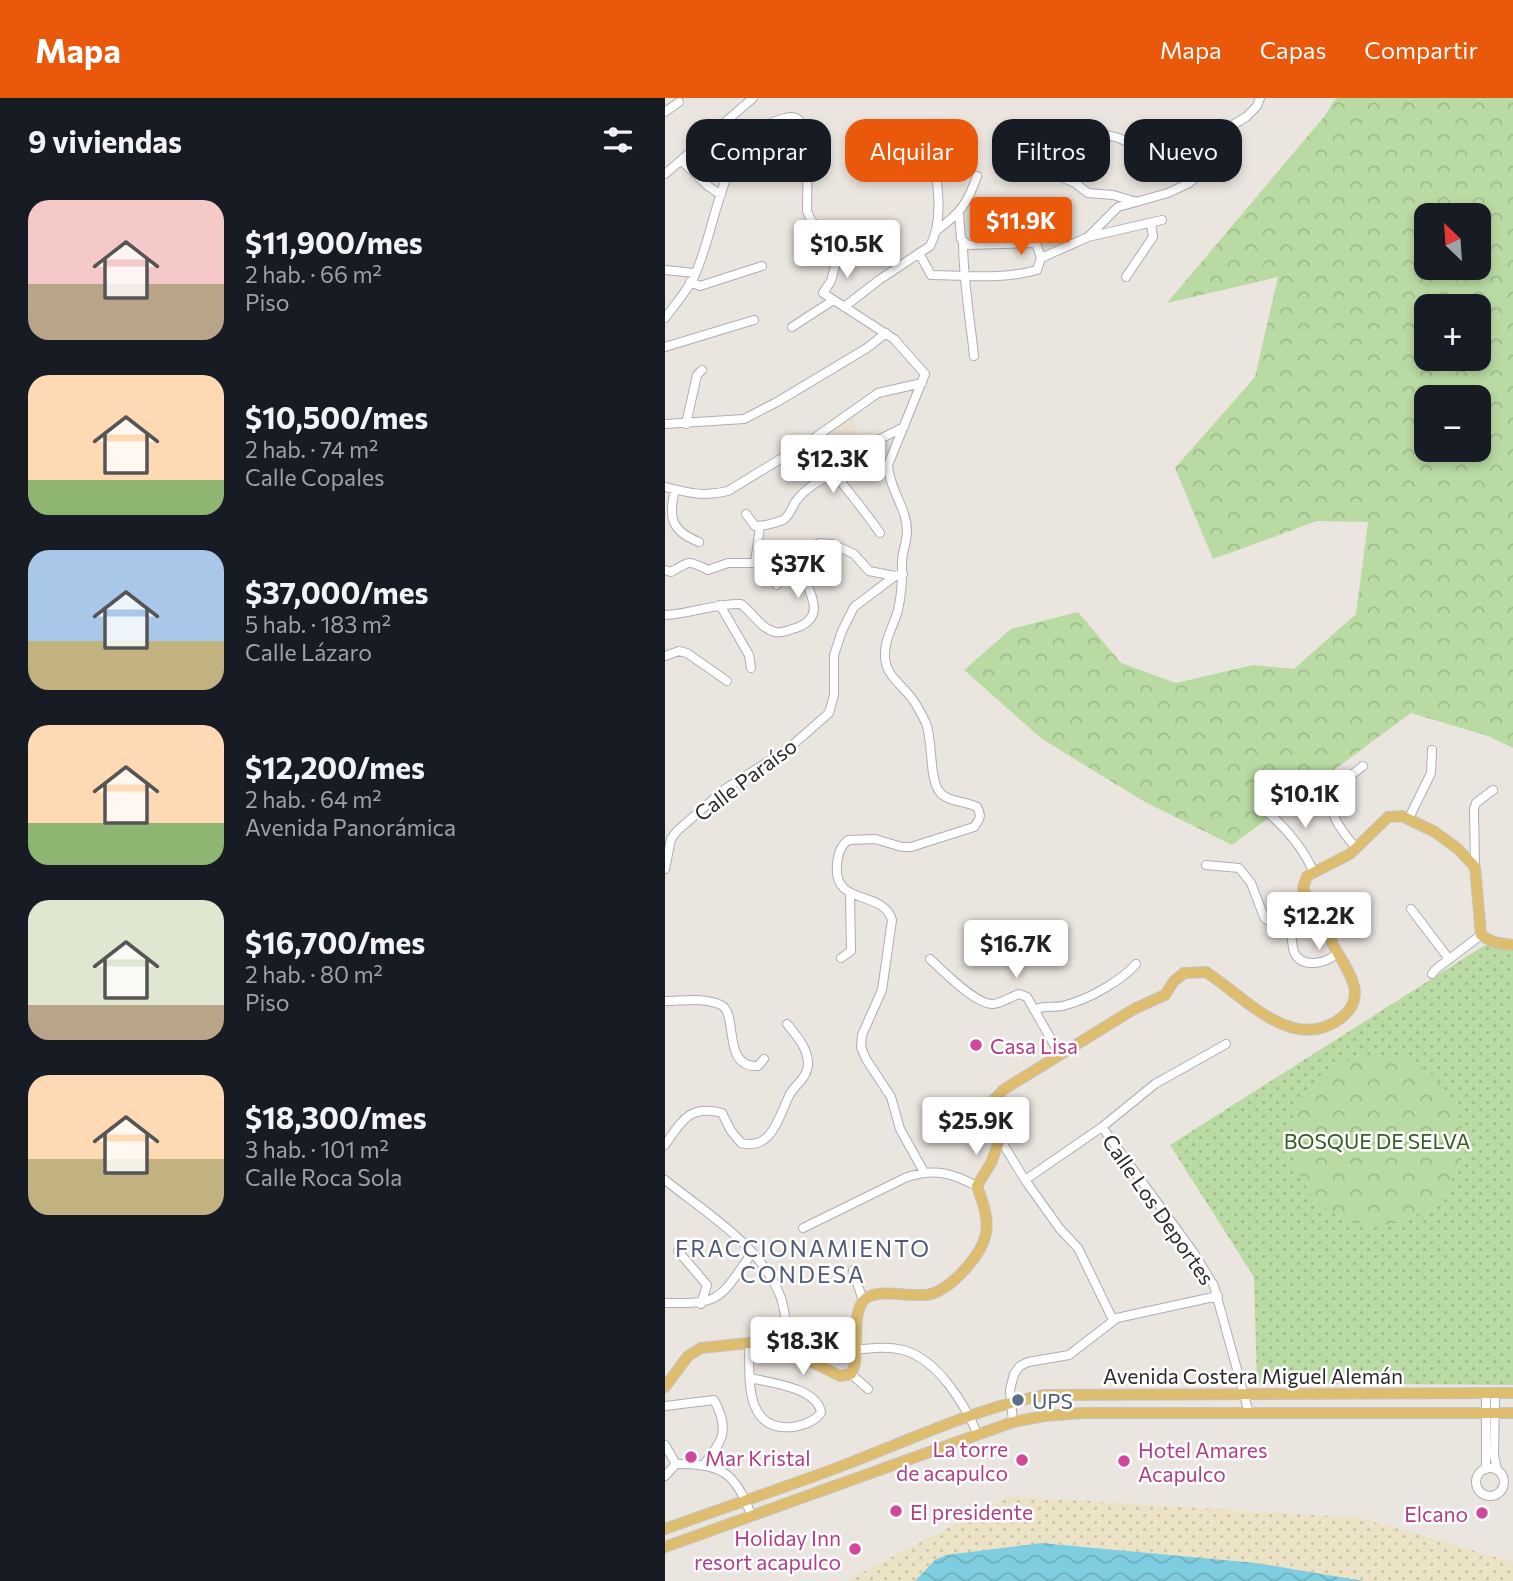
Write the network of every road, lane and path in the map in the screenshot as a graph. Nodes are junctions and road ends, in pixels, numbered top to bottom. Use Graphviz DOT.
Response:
graph roads {
  1 [pos="753,98"];
  2 [pos="1260,98"];
  3 [pos="679,102"];
  4 [pos="665,112"];
  5 [pos="1242,119"];
  6 [pos="682,161"];
  7 [pos="665,174"];
  8 [pos="936,182"];
  9 [pos="975,182"];
  10 [pos="1073,182"];
  11 [pos="1190,182"];
  12 [pos="721,195"];
  13 [pos="1137,202"];
  14 [pos="959,213"];
  15 [pos="1162,220"];
  16 [pos="1151,223"];
  17 [pos="936,231"];
  18 [pos="1088,237"];
  19 [pos="963,241"];
  20 [pos="919,253"];
  21 [pos="1041,258"];
  22 [pos="762,266"];
  23 [pos="665,270"];
  24 [pos="695,273"];
  25 [pos="963,275"];
  26 [pos="1126,277"];
  27 [pos="690,282"];
  28 [pos="832,301"];
  29 [pos="844,307"];
  30 [pos="665,318"];
  31 [pos="754,320"];
  32 [pos="792,327"];
  33 [pos="886,333"];
  34 [pos="665,347"];
  35 [pos="974,356"];
  36 [pos="702,370"];
  37 [pos="922,383"];
  38 [pos="665,424"];
  39 [pos="686,424"];
  40 [pos="904,427"];
  41 [pos="810,441"];
  42 [pos="834,475"];
  43 [pos="665,487"];
  44 [pos="675,489"];
  45 [pos="745,514"];
  46 [pos="759,526"];
  47 [pos="880,533"];
  48 [pos="699,542"];
  49 [pos="808,547"];
  50 [pos="755,563"];
  51 [pos="665,570"];
  52 [pos="899,575"];
  53 [pos="804,578"];
  54 [pos="777,584"];
  55 [pos="720,606"];
  56 [pos="665,615"];
  57 [pos="665,656"];
  58 [pos="751,668"];
  59 [pos="727,681"];
  60 [pos="1432,750"];
  61 [pos="1363,766"];
  62 [pos="1493,790"];
  63 [pos="1265,810"];
  64 [pos="1409,818"];
  65 [pos="1356,848"];
  66 [pos="1206,864"];
  67 [pos="1475,867"];
  68 [pos="665,869"];
  69 [pos="1314,873"];
  70 [pos="849,894"];
  71 [pos="1411,909"];
  72 [pos="1481,935"];
  73 [pos="1513,945"];
  74 [pos="1337,953"];
  75 [pos="841,958"];
  76 [pos="1449,959"];
  77 [pos="930,960"];
  78 [pos="1136,964"];
  79 [pos="1432,974"];
  80 [pos="665,1001"];
  81 [pos="1034,1010"];
  82 [pos="787,1024"];
  83 [pos="1226,1044"];
  84 [pos="1060,1055"];
  85 [pos="764,1059"];
  86 [pos="1102,1127"];
  87 [pos="1000,1139"];
  88 [pos="665,1145"];
  89 [pos="924,1171"];
  90 [pos="665,1180"];
  91 [pos="1025,1180"];
  92 [pos="977,1186"];
  93 [pos="803,1228"];
  94 [pos="678,1251"];
  95 [pos="752,1253"];
  96 [pos="853,1270"];
  97 [pos="1218,1296"];
  98 [pos="863,1301"];
  99 [pos="665,1303"];
  100 [pos="704,1303"];
  101 [pos="1114,1320"];
  102 [pos="787,1324"];
  103 [pos="749,1343"];
  104 [pos="854,1350"];
  105 [pos="790,1351"];
  106 [pos="851,1374"];
  107 [pos="750,1378"];
  108 [pos="665,1387"];
  109 [pos="868,1389"];
  110 [pos="1490,1393"];
  111 [pos="1513,1393"];
  112 [pos="1245,1394"];
  113 [pos="1010,1403"];
  114 [pos="665,1406"];
  115 [pos="1249,1413"];
  116 [pos="1490,1413"];
  117 [pos="1513,1413"];
  118 [pos="970,1416"];
  119 [pos="1013,1422"];
  120 [pos="978,1435"];
  121 [pos="665,1445"];
  122 [pos="676,1464"];
  123 [pos="704,1464"];
  124 [pos="1486,1469"];
  125 [pos="1497,1469"];
  126 [pos="665,1476"];
  127 [pos="1509,1485"];
  128 [pos="745,1499"];
  129 [pos="751,1515"];
  130 [pos="665,1530"];
  131 [pos="665,1547"];
  1 -- 6 [label="street"];
  2 -- 5 [label="street"];
  3 -- 4 [label="street"];
  6 -- 7 [label="street"];
  6 -- 12 [label="street"];
  8 -- 17 [label="street"];
  9 -- 14 [label="street"];
  10 -- 13 [label="street"];
  11 -- 13 [label="street"];
  12 -- 24 [label="street"];
  12 -- 28 [label="street"];
  13 -- 18 [label="street"];
  14 -- 17 [label="street"];
  14 -- 19 [label="street"];
  15 -- 16 [label="street"];
  16 -- 18 [label="street"];
  16 -- 26 [label="street"];
  17 -- 20 [label="street"];
  18 -- 21 [label="street"];
  19 -- 21 [label="street"];
  19 -- 25 [label="street"];
  20 -- 25 [label="street"];
  20 -- 29 [label="street"];
  21 -- 25 [label="street"];
  22 -- 27 [label="street"];
  23 -- 24 [label="street"];
  24 -- 27 [label="street"];
  25 -- 35 [label="street"];
  27 -- 30 [label="street"];
  28 -- 29 [label="street"];
  28 -- 32 [label="street"];
  29 -- 33 [label="street"];
  31 -- 34 [label="street"];
  33 -- 37 [label="street"];
  33 -- 39 [label="street"];
  36 -- 39 [label="street"];
  37 -- 40 [label="street"];
  37 -- 41 [label="street"];
  38 -- 39 [label="street"];
  40 -- 42 [label="street"];
  40 -- 52 [label="street"];
  41 -- 42 [label="street"];
  41 -- 44 [label="street"];
  42 -- 46 [label="street"];
  42 -- 47 [label="street"];
  43 -- 44 [label="street"];
  44 -- 48 [label="street"];
  45 -- 46 [label="street"];
  46 -- 50 [label="street"];
  49 -- 52 [label="street"];
  50 -- 51 [label="street"];
  50 -- 54 [label="street"];
  52 -- 68 [label="street, Calle Paraíso"];
  52 -- 70 [label="street"];
  53 -- 55 [label="street"];
  55 -- 56 [label="street"];
  55 -- 58 [label="street"];
  57 -- 59 [label="street"];
  60 -- 64 [label="street"];
  61 -- 65 [label="street"];
  62 -- 67 [label="street"];
  63 -- 69 [label="street"];
  64 -- 65 [label="main road"];
  64 -- 67 [label="main road"];
  65 -- 69 [label="main road"];
  66 -- 74 [label="street"];
  67 -- 72 [label="main road"];
  69 -- 74 [label="main road"];
  70 -- 75 [label="street"];
  70 -- 89 [label="street"];
  71 -- 76 [label="street"];
  72 -- 73 [label="main road"];
  72 -- 76 [label="street"];
  74 -- 84 [label="main road"];
  76 -- 79 [label="street"];
  77 -- 81 [label="street"];
  78 -- 81 [label="street"];
  80 -- 85 [label="street"];
  81 -- 84 [label="street"];
  82 -- 88 [label="street"];
  83 -- 86 [label="street"];
  84 -- 87 [label="main road"];
  86 -- 91 [label="street"];
  86 -- 97 [label="street, Calle Los Deportes"];
  87 -- 91 [label="street"];
  87 -- 92 [label="main road"];
  89 -- 92 [label="street"];
  89 -- 93 [label="street"];
  90 -- 95 [label="street"];
  91 -- 101 [label="street"];
  92 -- 98 [label="main road"];
  94 -- 100 [label="street"];
  95 -- 100 [label="street"];
  95 -- 102 [label="street"];
  96 -- 98 [label="street"];
  97 -- 101 [label="street"];
  97 -- 112 [label="street, Calle Los Deportes"];
  98 -- 104 [label="main road"];
  99 -- 100 [label="street"];
  101 -- 113 [label="street"];
  102 -- 103 [label="street"];
  102 -- 105 [label="street"];
  103 -- 105 [label="main road"];
  103 -- 107 [label="street"];
  103 -- 108 [label="main road"];
  104 -- 106 [label="main road"];
  104 -- 118 [label="street"];
  105 -- 106 [label="main road"];
  106 -- 109 [label="street"];
  107 -- 107 [label="street"];
  110 -- 111 [label="main road, Avenida Costera Miguel Alemán"];
  110 -- 112 [label="main road, Avenida Costera Miguel Alemán"];
  110 -- 116 [label="street"];
  112 -- 113 [label="main road, Avenida Costera Miguel Alemán"];
  112 -- 115 [label="street, Calle Los Deportes"];
  113 -- 118 [label="main road, Avenida Costera Miguel Alemán"];
  113 -- 119 [label="street"];
  114 -- 123 [label="street"];
  115 -- 116 [label="main road, Avenida Costera Miguel Alemán"];
  115 -- 119 [label="main road, Avenida Costera Miguel Alemán"];
  116 -- 117 [label="main road, Avenida Costera Miguel Alemán"];
  116 -- 124 [label="street"];
  116 -- 125 [label="street"];
  118 -- 120 [label="street"];
  118 -- 128 [label="main road, Avenida Costera Miguel Alemán"];
  119 -- 120 [label="main road, Avenida Costera Miguel Alemán"];
  120 -- 129 [label="main road, Avenida Costera Miguel Alemán"];
  121 -- 122 [label="street"];
  122 -- 123 [label="street"];
  122 -- 126 [label="street"];
  123 -- 128 [label="street"];
  124 -- 125 [label="street"];
  124 -- 127 [label="street"];
  125 -- 127 [label="street"];
  128 -- 129 [label="street"];
  128 -- 130 [label="main road, Avenida Costera Miguel Alemán"];
  129 -- 131 [label="main road, Avenida Costera Miguel Alemán"];
}
